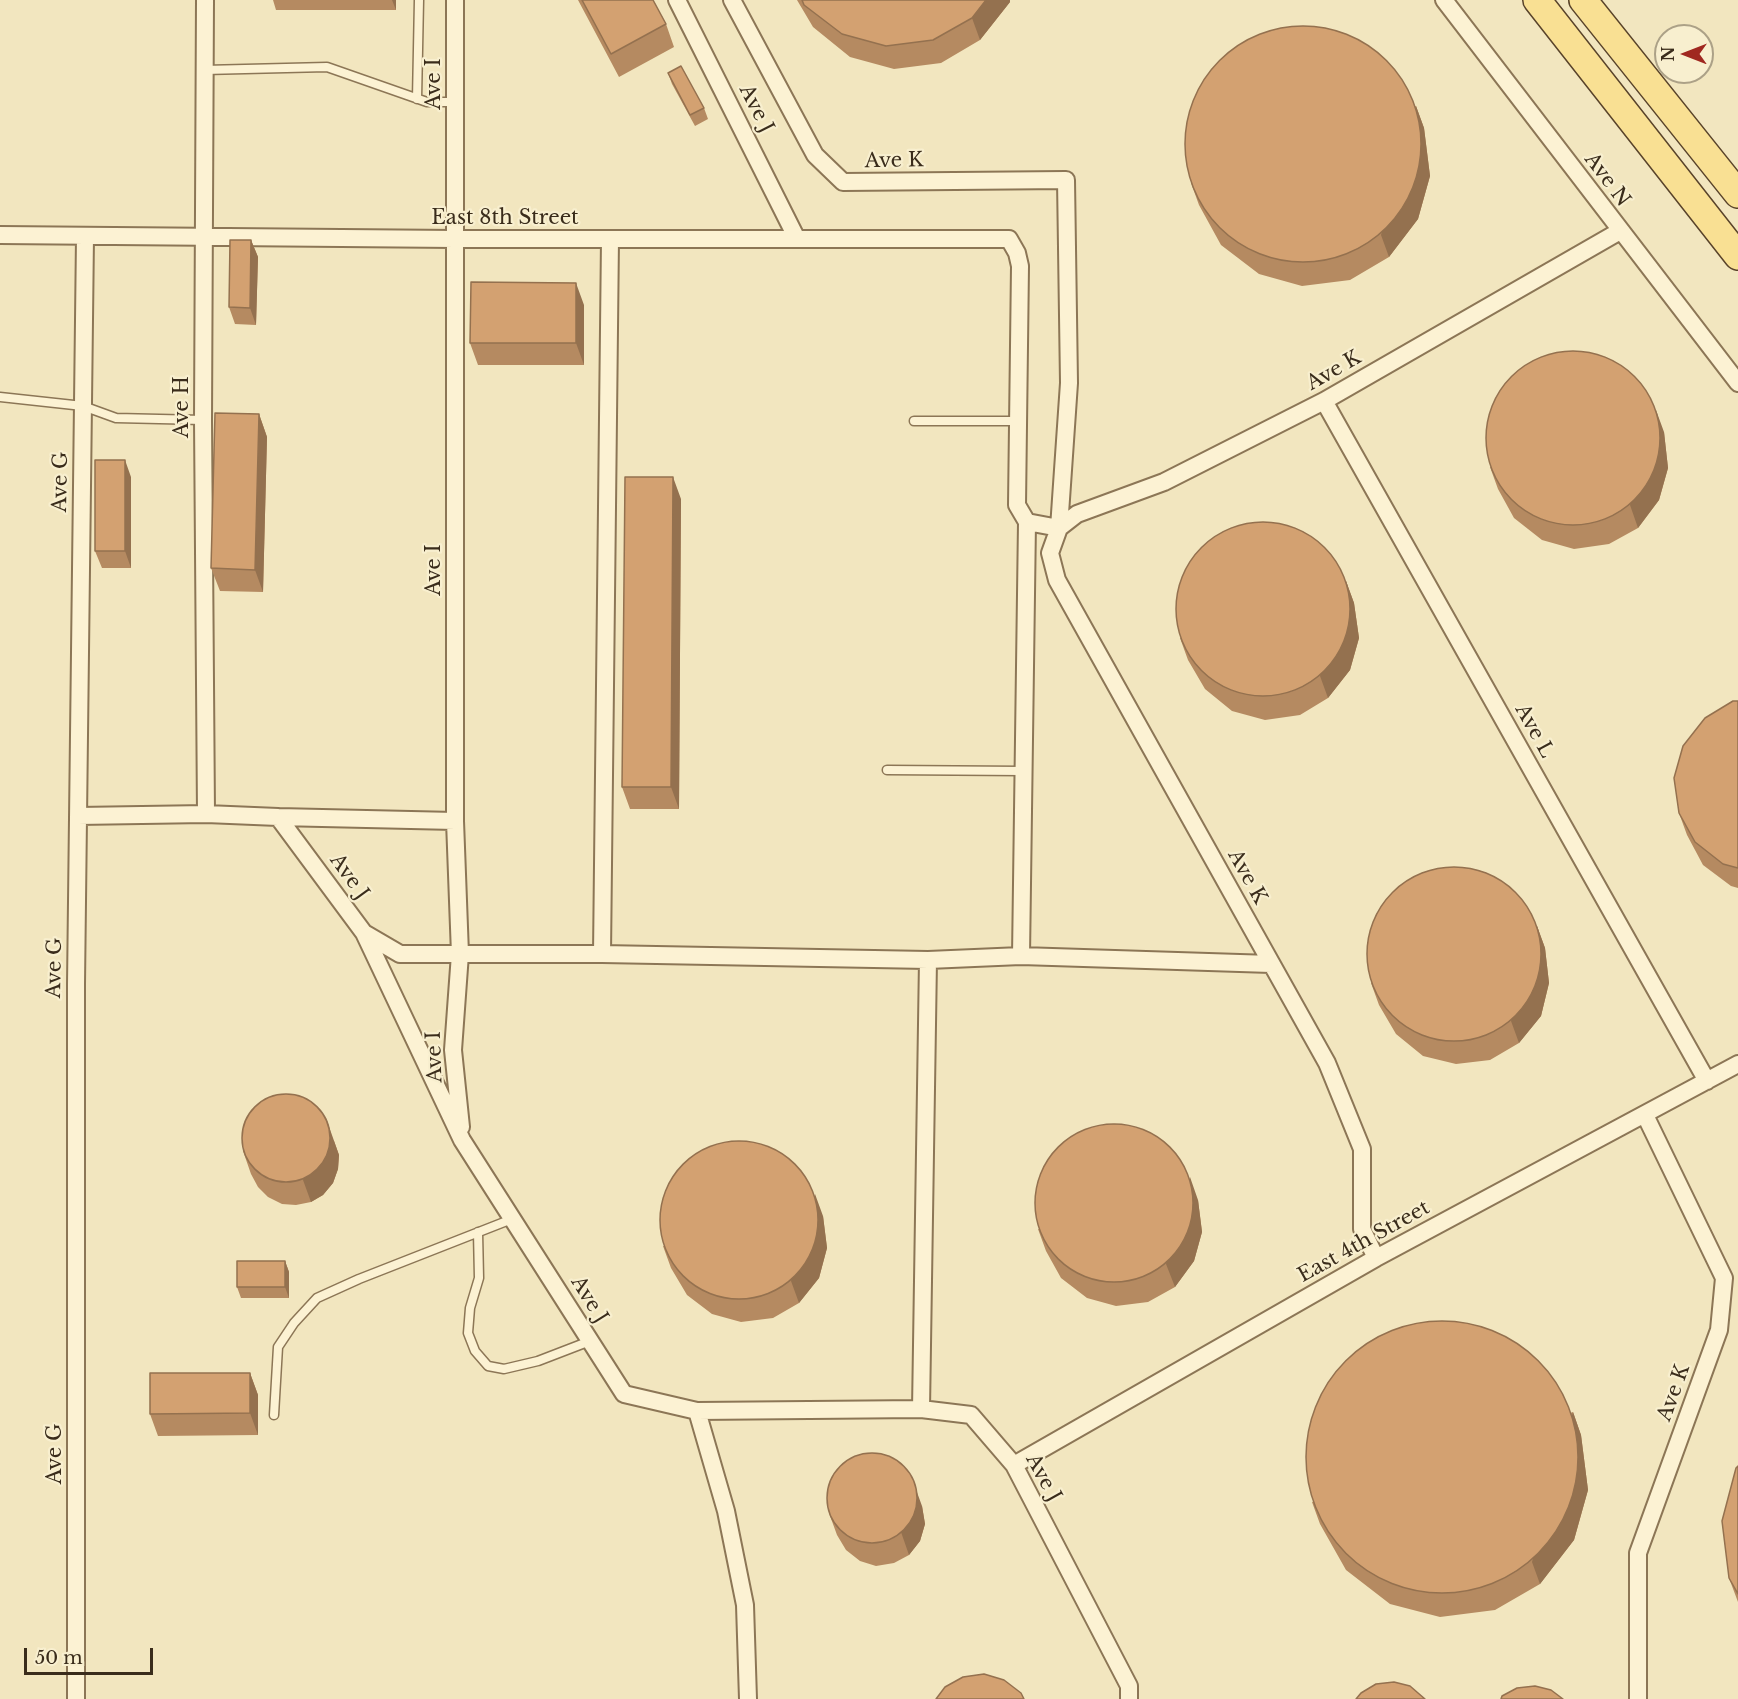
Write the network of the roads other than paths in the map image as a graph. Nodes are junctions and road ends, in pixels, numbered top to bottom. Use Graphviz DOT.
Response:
graph roads {
  1 [pos="205,0"];
  2 [pos="419,0"];
  3 [pos="456,0"];
  4 [pos="677,0"];
  5 [pos="732,0"];
  6 [pos="1444,0"];
  7 [pos="1538,0"];
  8 [pos="1583,0"];
  9 [pos="204,70"];
  10 [pos="417,99"];
  11 [pos="456,102"];
  12 [pos="1738,194"];
  13 [pos="1620,231"];
  14 [pos="0,235"];
  15 [pos="86,237"];
  16 [pos="203,237"];
  17 [pos="796,237"];
  18 [pos="456,239"];
  19 [pos="610,239"];
  20 [pos="1738,256"];
  21 [pos="1738,383"];
  22 [pos="0,397"];
  23 [pos="1324,401"];
  24 [pos="83,406"];
  25 [pos="203,420"];
  26 [pos="914,421"];
  27 [pos="1018,421"];
  28 [pos="1027,522"];
  29 [pos="1059,528"];
  30 [pos="887,770"];
  31 [pos="1023,771"];
  32 [pos="206,814"];
  33 [pos="78,816"];
  34 [pos="278,817"];
  35 [pos="455,821"];
  36 [pos="364,933"];
  37 [pos="460,954"];
  38 [pos="602,954"];
  39 [pos="1021,956"];
  40 [pos="928,960"];
  41 [pos="1271,964"];
  42 [pos="1738,1064"];
  43 [pos="1707,1081"];
  44 [pos="1645,1115"];
  45 [pos="462,1140"];
  46 [pos="512,1219"];
  47 [pos="478,1232"];
  48 [pos="1376,1258"];
  49 [pos="590,1341"];
  50 [pos="921,1409"];
  51 [pos="697,1411"];
  52 [pos="274,1415"];
  53 [pos="1014,1465"];
  54 [pos="76,1699"];
  55 [pos="748,1699"];
  56 [pos="1129,1699"];
  57 [pos="1638,1699"];
  1 -- 9 [label="street, Ave H"];
  2 -- 10 [label="lane"];
  3 -- 11 [label="street, Ave I"];
  4 -- 17 [label="street, Ave J"];
  5 -- 29 [label="street, Ave K"];
  6 -- 13 [label="street, Ave N"];
  7 -- 20 [label="main road"];
  8 -- 12 [label="main road"];
  9 -- 10 [label="lane"];
  9 -- 16 [label="street, Ave H"];
  10 -- 11 [label="lane"];
  11 -- 18 [label="street, Ave I"];
  13 -- 21 [label="street, Ave N"];
  13 -- 23 [label="street, Ave K"];
  14 -- 15 [label="street, East 8th Street"];
  15 -- 16 [label="street, East 8th Street"];
  15 -- 24 [label="street, Ave G"];
  16 -- 18 [label="street, East 8th Street"];
  16 -- 25 [label="street, Ave H"];
  17 -- 19 [label="street, East 8th Street"];
  17 -- 27 [label="street, East 8th Street"];
  18 -- 19 [label="street, East 8th Street"];
  18 -- 35 [label="street, Ave I"];
  19 -- 38 [label="street"];
  22 -- 24 [label="lane"];
  23 -- 29 [label="street, Ave K"];
  23 -- 43 [label="street, Ave L"];
  24 -- 25 [label="lane"];
  24 -- 33 [label="street, Ave G"];
  25 -- 32 [label="street, Ave H"];
  26 -- 27 [label="lane"];
  27 -- 28 [label="street"];
  28 -- 29 [label="street"];
  28 -- 31 [label="street"];
  29 -- 41 [label="street, Ave K"];
  30 -- 31 [label="lane"];
  31 -- 39 [label="street"];
  32 -- 33 [label="street"];
  32 -- 34 [label="street"];
  33 -- 54 [label="street, Ave G"];
  34 -- 35 [label="street"];
  34 -- 36 [label="street, Ave J"];
  35 -- 37 [label="street, Ave I"];
  36 -- 37 [label="street"];
  36 -- 45 [label="street, Ave J"];
  37 -- 38 [label="street"];
  37 -- 45 [label="street, Ave I"];
  38 -- 40 [label="street"];
  39 -- 40 [label="street"];
  39 -- 41 [label="street"];
  40 -- 50 [label="street"];
  41 -- 48 [label="street, Ave K"];
  42 -- 43 [label="street, East 4th Street"];
  43 -- 44 [label="street, East 4th Street"];
  44 -- 48 [label="street, East 4th Street"];
  44 -- 57 [label="street, Ave K"];
  45 -- 46 [label="street, Ave J"];
  46 -- 47 [label="lane"];
  46 -- 49 [label="street, Ave J"];
  47 -- 49 [label="lane"];
  47 -- 52 [label="lane"];
  48 -- 53 [label="street, East 4th Street"];
  49 -- 51 [label="street, Ave J"];
  50 -- 51 [label="street, Ave J"];
  50 -- 53 [label="street, Ave J"];
  51 -- 55 [label="street"];
  53 -- 56 [label="street, Ave J"];
}
